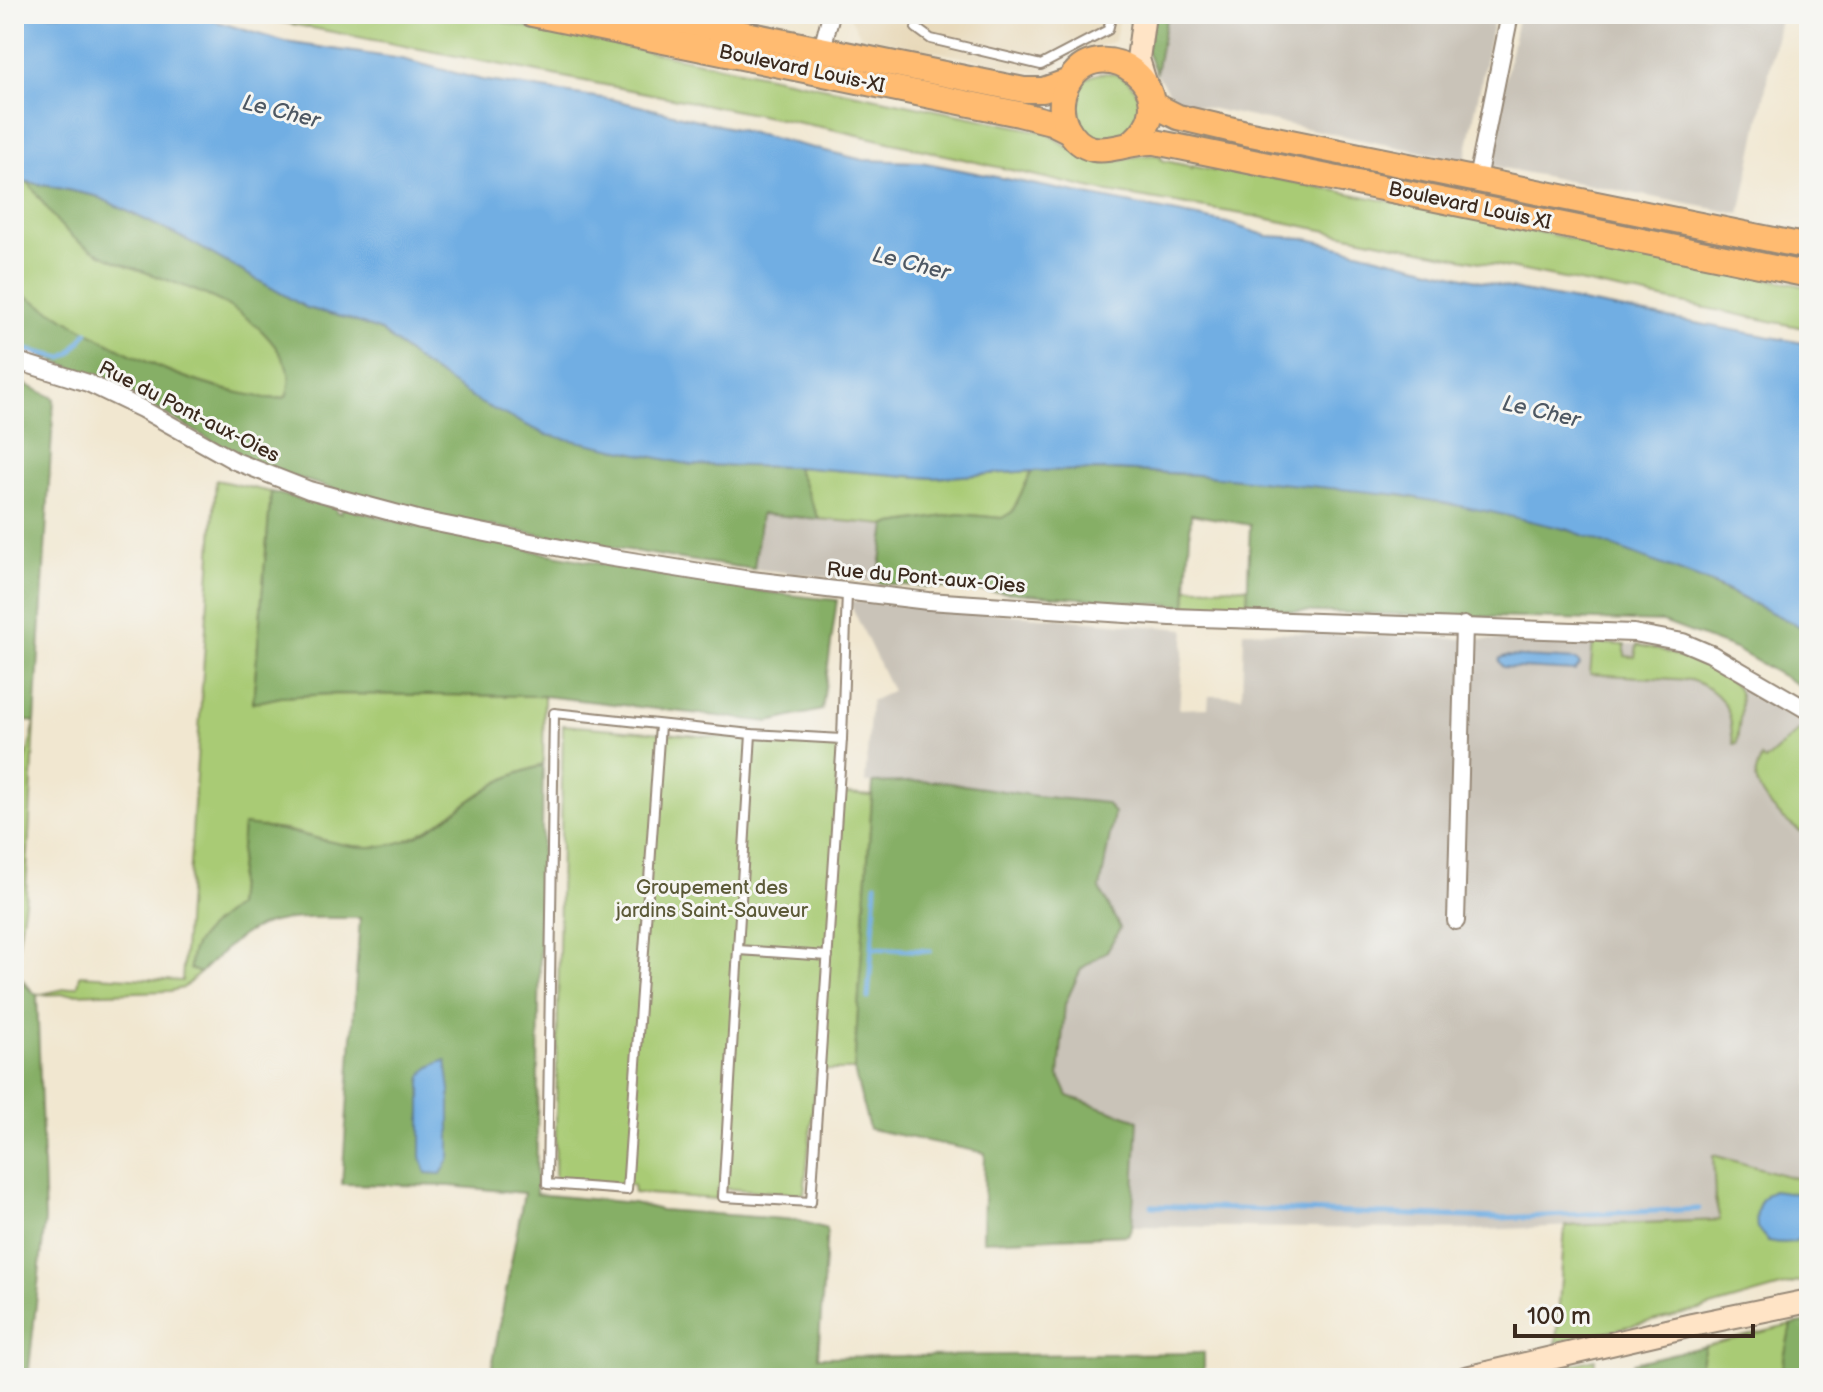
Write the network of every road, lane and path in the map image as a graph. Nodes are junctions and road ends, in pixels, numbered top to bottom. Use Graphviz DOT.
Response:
graph roads {
  1 [pos="532,14"];
  2 [pos="647,14"];
  3 [pos="831,14"];
  4 [pos="1112,14"];
  5 [pos="1142,14"];
  6 [pos="1510,14"];
  7 [pos="916,28"];
  8 [pos="822,49"];
  9 [pos="1103,61"];
  10 [pos="1069,81"];
  11 [pos="1149,93"];
  12 [pos="1069,131"];
  13 [pos="1130,144"];
  14 [pos="1477,179"];
  15 [pos="1809,247"];
  16 [pos="1809,275"];
  17 [pos="14,360"];
  18 [pos="847,591"];
  19 [pos="1464,625"];
  20 [pos="1809,711"];
  21 [pos="660,725"];
  22 [pos="751,734"];
  23 [pos="842,739"];
  24 [pos="1456,921"];
  25 [pos="738,950"];
  26 [pos="828,956"];
  27 [pos="1809,1288"];
  28 [pos="1809,1301"];
  29 [pos="1692,1325"];
  30 [pos="1466,1378"];
  1 -- 12 [label="main road, Boulevard Louis-XI"];
  2 -- 8 [label="main road, Boulevard Louis-XI"];
  3 -- 8 [label="street"];
  4 -- 7 [label="lane"];
  5 -- 9 [label="main road"];
  5 -- 11 [label="main road"];
  6 -- 14 [label="street"];
  8 -- 10 [label="main road, Boulevard Louis-XI"];
  9 -- 10 [label="main road"];
  9 -- 11 [label="main road"];
  10 -- 12 [label="main road"];
  11 -- 13 [label="main road"];
  11 -- 14 [label="main road, Boulevard Louis XI"];
  12 -- 13 [label="main road"];
  13 -- 16 [label="main road, Boulevard Louis XI"];
  14 -- 15 [label="main road, Boulevard Louis XI"];
  17 -- 18 [label="street, Rue du Pont-aux-Oies"];
  18 -- 19 [label="street, Rue du Pont-aux-Oies"];
  18 -- 23 [label="lane"];
  19 -- 20 [label="street, Rue du Pont-aux-Oies"];
  19 -- 24 [label="street"];
  21 -- 21 [label="lane"];
  21 -- 22 [label="lane"];
  22 -- 23 [label="lane"];
  22 -- 25 [label="lane"];
  23 -- 26 [label="lane"];
  25 -- 26 [label="lane"];
  25 -- 26 [label="lane"];
  27 -- 29 [label="main road"];
  28 -- 29 [label="main road"];
  29 -- 30 [label="main road"];
}
